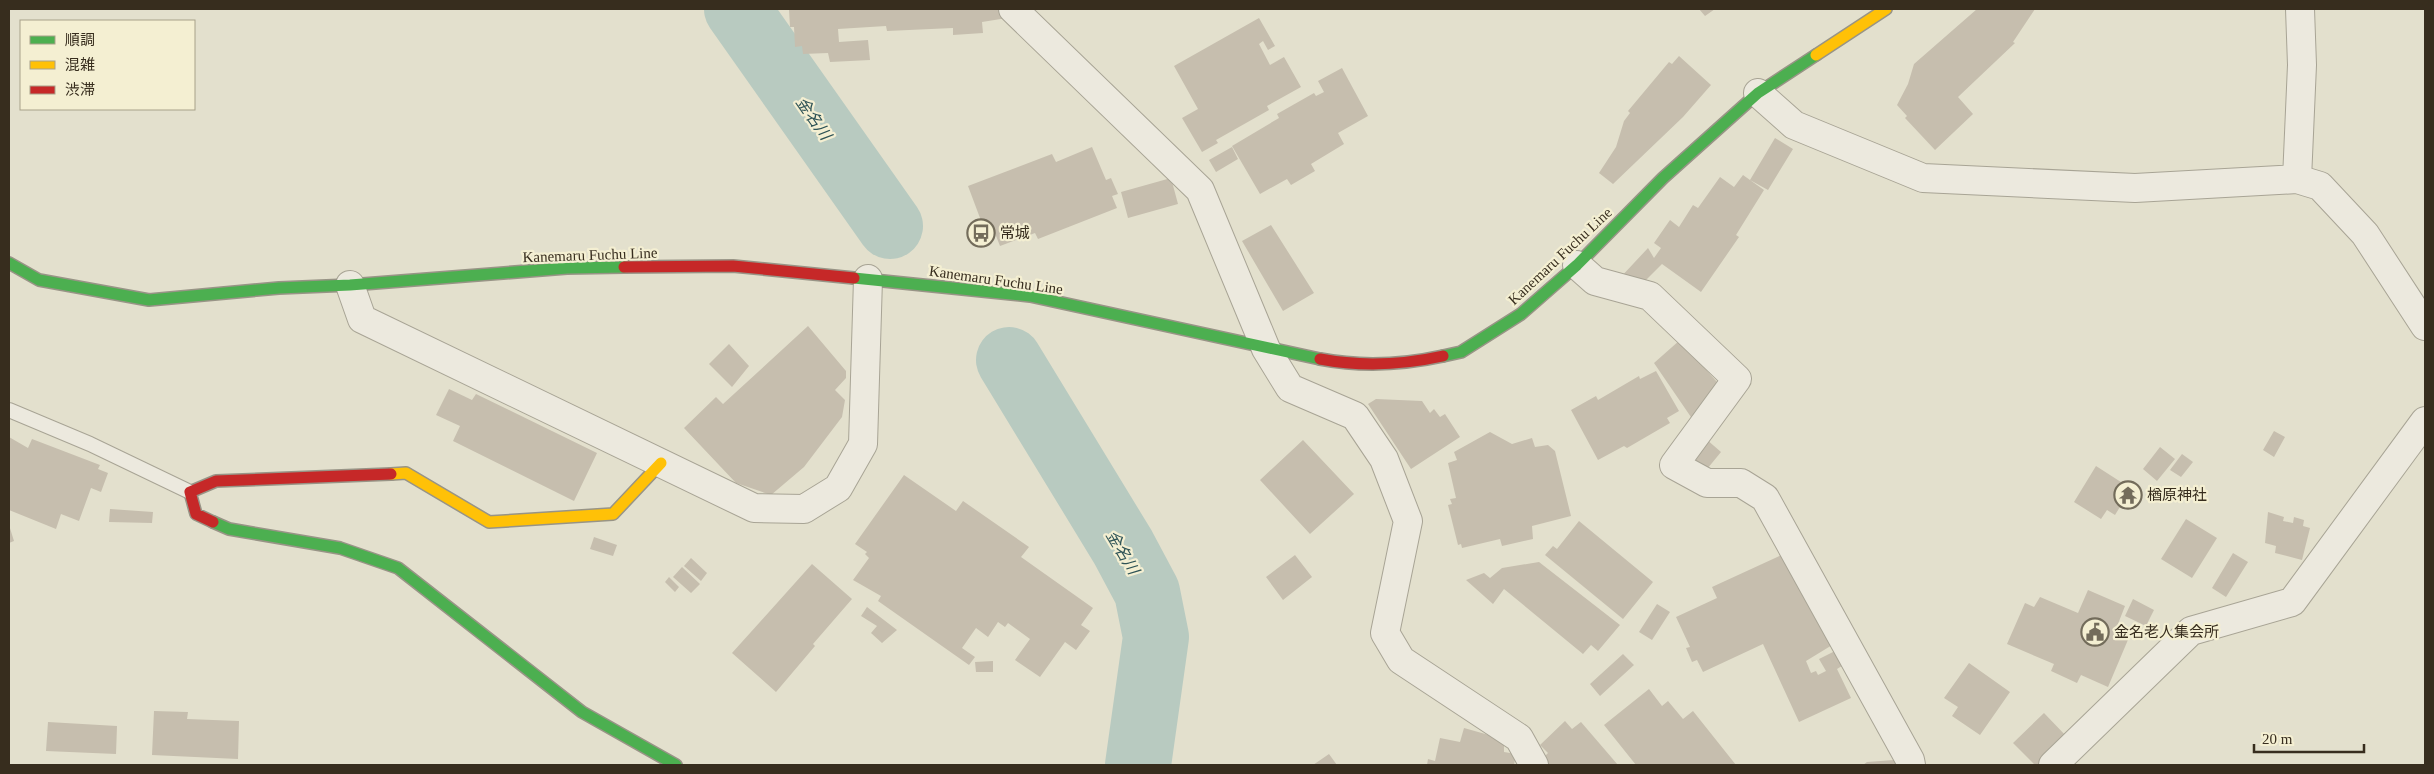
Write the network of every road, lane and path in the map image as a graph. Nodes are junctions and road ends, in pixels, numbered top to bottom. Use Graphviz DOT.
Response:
graph roads {
  1 [pos="1013,9"];
  2 [pos="1886,9"];
  3 [pos="2300,9"];
  4 [pos="1758,93"];
  5 [pos="2297,179"];
  6 [pos="9,263"];
  7 [pos="1577,265"];
  8 [pos="868,278"];
  9 [pos="350,285"];
  10 [pos="2425,326"];
  11 [pos="1266,349"];
  12 [pos="9,410"];
  13 [pos="2425,421"];
  14 [pos="661,463"];
  15 [pos="190,492"];
  16 [pos="676,765"];
  17 [pos="1534,765"];
  18 [pos="1911,765"];
  19 [pos="2053,765"];
  1 -- 11 [label="street"];
  2 -- 4 [label="main road, Kanemaru Fuchu Line"];
  3 -- 5 [label="street"];
  4 -- 5 [label="street"];
  4 -- 7 [label="main road, Kanemaru Fuchu Line"];
  5 -- 10 [label="street"];
  6 -- 9 [label="main road, Kanemaru Fuchu Line"];
  7 -- 11 [label="main road, Kanemaru Fuchu Line"];
  7 -- 18 [label="street"];
  8 -- 9 [label="main road, Kanemaru Fuchu Line"];
  8 -- 11 [label="main road, Kanemaru Fuchu Line"];
  8 -- 14 [label="street"];
  9 -- 14 [label="street"];
  11 -- 17 [label="street"];
  12 -- 15 [label="lane"];
  13 -- 19 [label="street"];
  14 -- 15 [label="main road"];
  15 -- 16 [label="main road"];
}
